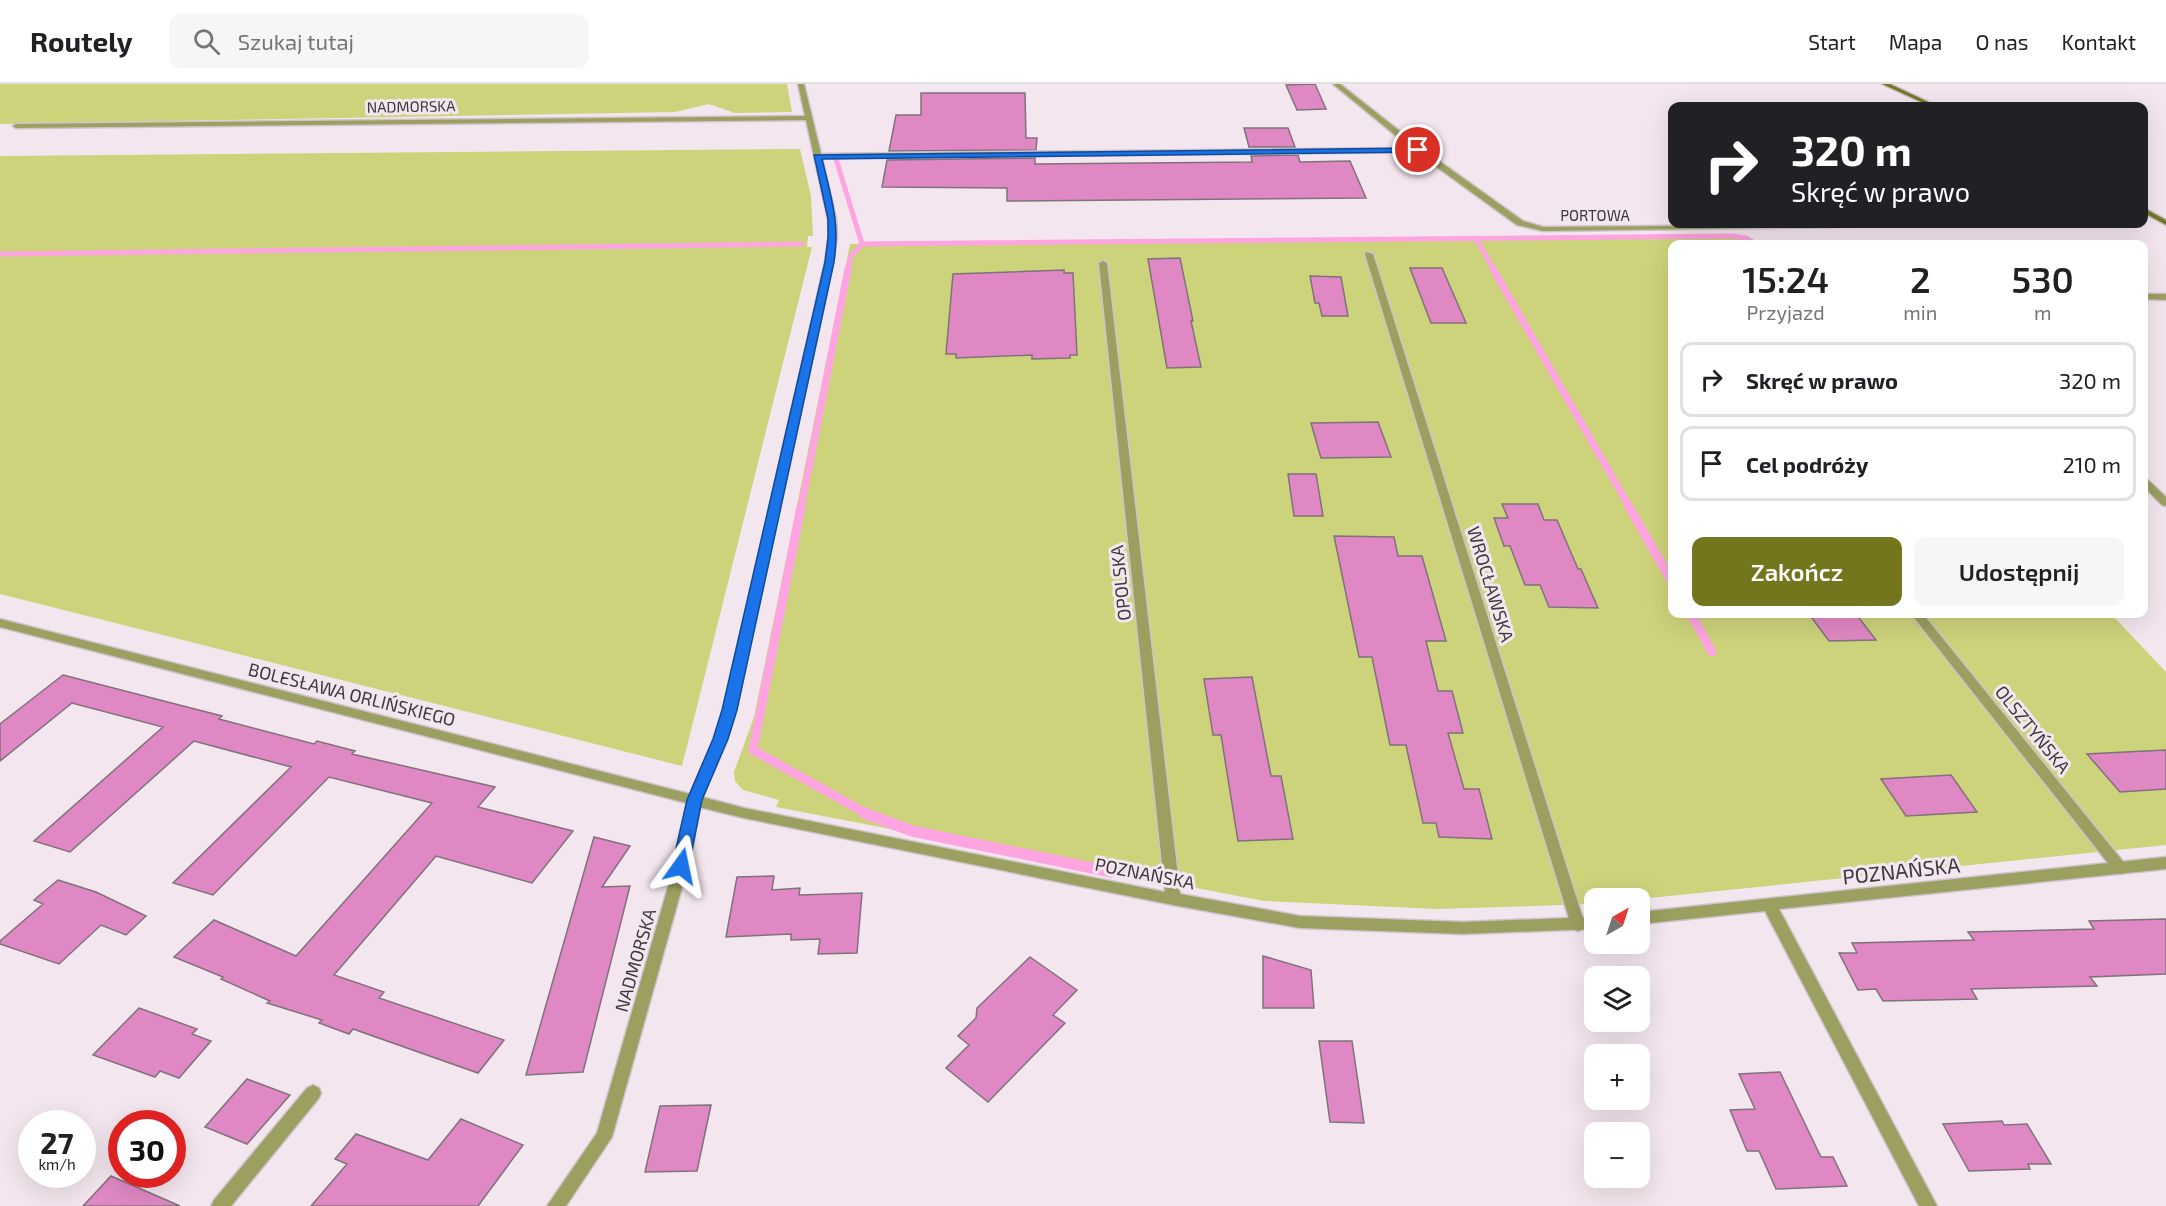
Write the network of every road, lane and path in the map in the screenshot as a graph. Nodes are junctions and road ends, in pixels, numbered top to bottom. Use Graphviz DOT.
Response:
graph roads {
  1 [pos="801,84"];
  2 [pos="1336,84"];
  3 [pos="1885,84"];
  4 [pos="1925,102"];
  5 [pos="807,117"];
  6 [pos="16,126"];
  7 [pos="1418,150"];
  8 [pos="817,156"];
  9 [pos="2148,213"];
  10 [pos="2166,224"];
  11 [pos="1668,227"];
  12 [pos="1369,254"];
  13 [pos="1103,264"];
  14 [pos="2148,297"];
  15 [pos="2166,297"];
  16 [pos="2148,486"];
  17 [pos="2166,503"];
  18 [pos="1920,618"];
  19 [pos="0,623"];
  20 [pos="694,800"];
  21 [pos="2166,863"];
  22 [pos="2120,868"];
  23 [pos="1173,899"];
  24 [pos="1769,905"];
  25 [pos="1650,917"];
  26 [pos="1578,924"];
  27 [pos="1584,924"];
  28 [pos="313,1093"];
  29 [pos="220,1206"];
  30 [pos="556,1206"];
  31 [pos="1928,1206"];
  1 -- 5 [label="street, NADMORSKA"];
  2 -- 7 [label="street, PORTOWA"];
  3 -- 4 [label="main road"];
  5 -- 6 [label="street, NADMORSKA"];
  5 -- 8 [label="street, NADMORSKA"];
  7 -- 8 [label="street"];
  7 -- 11 [label="street, PORTOWA"];
  8 -- 20 [label="street, NADMORSKA"];
  9 -- 10 [label="main road"];
  12 -- 26 [label="street, WROCŁAWSKA"];
  13 -- 23 [label="street, OPOLSKA"];
  14 -- 15 [label="street"];
  16 -- 17 [label="street"];
  18 -- 22 [label="street, OLSZTYŃSKA"];
  19 -- 20 [label="street, BOLESŁAWA ORLIŃSKIEGO"];
  20 -- 23 [label="street, POZNAŃSKA"];
  20 -- 30 [label="street, NADMORSKA"];
  21 -- 22 [label="street, POZNAŃSKA"];
  22 -- 24 [label="street, POZNAŃSKA"];
  23 -- 26 [label="street, POZNAŃSKA"];
  24 -- 25 [label="street, POZNAŃSKA"];
  24 -- 31 [label="street"];
  26 -- 27 [label="street, POZNAŃSKA"];
  28 -- 29 [label="street"];
}
